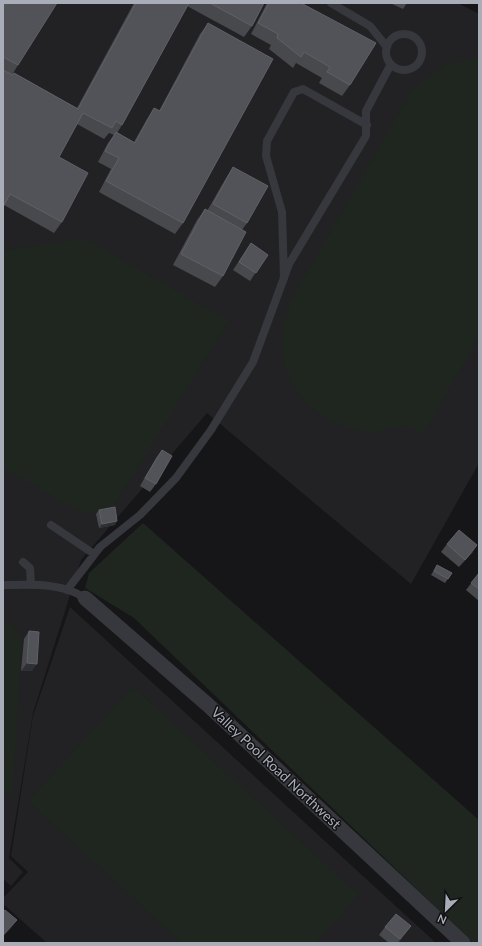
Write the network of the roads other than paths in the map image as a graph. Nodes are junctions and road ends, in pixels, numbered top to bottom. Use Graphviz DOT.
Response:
graph roads {
  1 [pos="331,3"];
  2 [pos="386,47"];
  3 [pos="391,64"];
  4 [pos="367,125"];
  5 [pos="284,279"];
  6 [pos="51,525"];
  7 [pos="94,554"];
  8 [pos="23,562"];
  9 [pos="3,585"];
  10 [pos="31,585"];
  11 [pos="67,590"];
  12 [pos="85,598"];
  13 [pos="460,942"];
  1 -- 2 [label="lane"];
  2 -- 3 [label="lane"];
  2 -- 3 [label="lane"];
  3 -- 4 [label="lane"];
  4 -- 5 [label="lane"];
  4 -- 5 [label="lane"];
  5 -- 7 [label="lane"];
  6 -- 7 [label="lane"];
  7 -- 11 [label="lane"];
  8 -- 10 [label="lane"];
  9 -- 10 [label="lane"];
  10 -- 11 [label="lane"];
  11 -- 12 [label="lane"];
  12 -- 13 [label="street, Valley Pool Road Northwest"];
}
